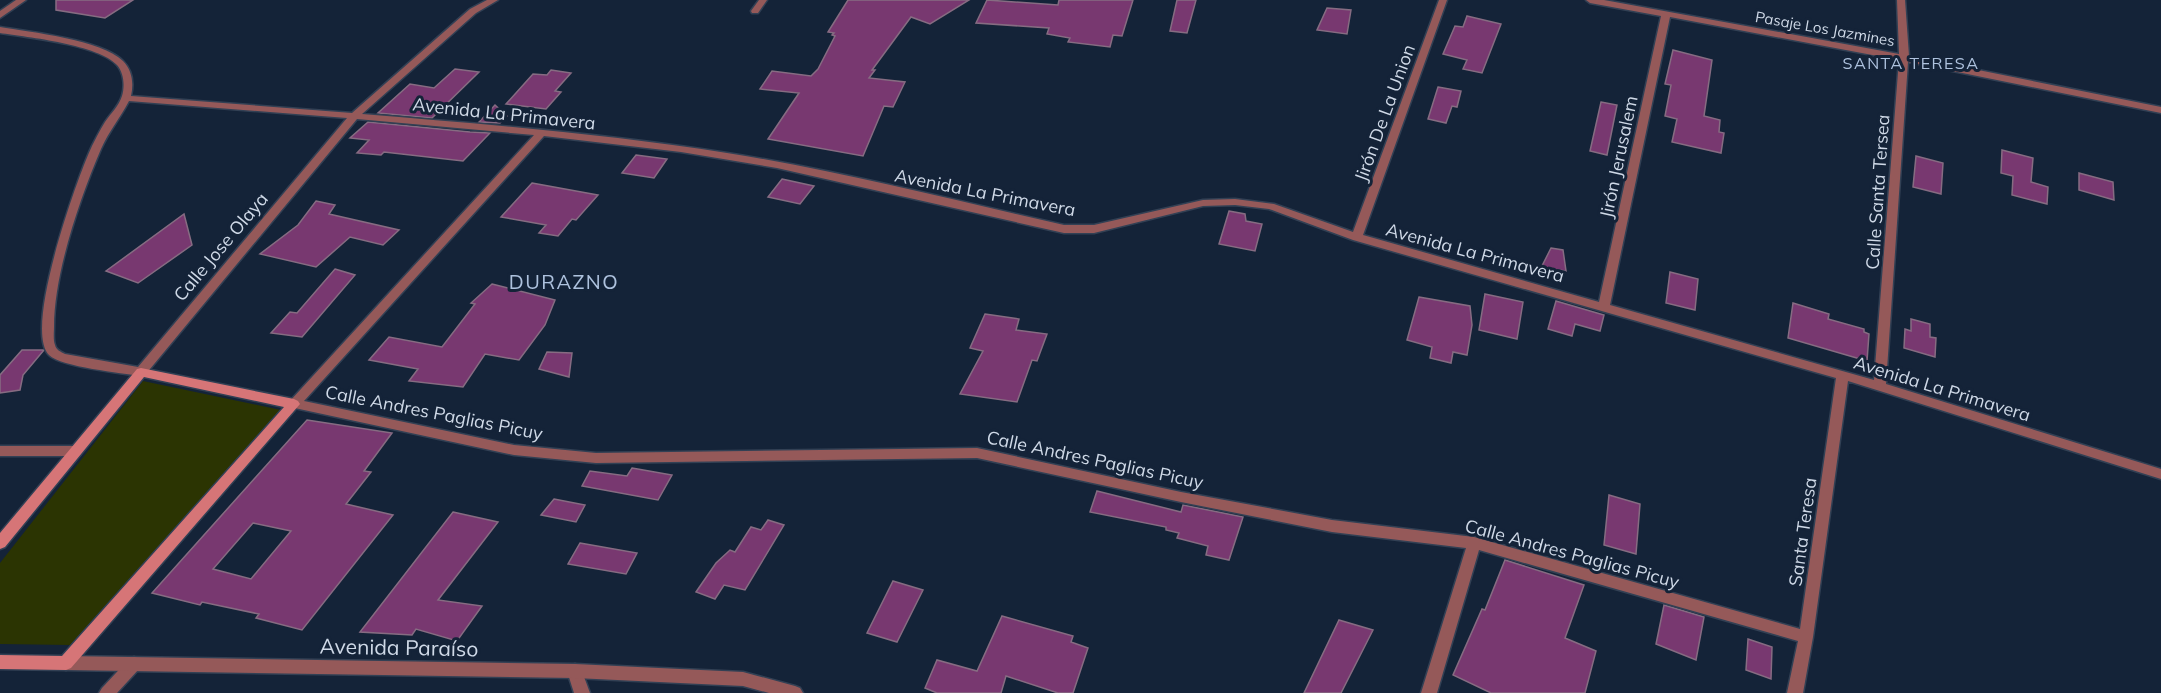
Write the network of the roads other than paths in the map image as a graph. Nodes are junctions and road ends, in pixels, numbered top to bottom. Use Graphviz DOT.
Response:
graph roads {
  1 [pos="22,0"];
  2 [pos="494,0"];
  3 [pos="763,0"];
  4 [pos="1443,0"];
  5 [pos="1590,0"];
  6 [pos="1901,0"];
  7 [pos="755,11"];
  8 [pos="0,15"];
  9 [pos="1666,15"];
  10 [pos="0,30"];
  11 [pos="1904,58"];
  12 [pos="126,98"];
  13 [pos="2161,110"];
  14 [pos="354,116"];
  15 [pos="540,134"];
  16 [pos="1357,237"];
  17 [pos="1604,305"];
  18 [pos="141,372"];
  19 [pos="1843,375"];
  20 [pos="1880,386"];
  21 [pos="294,404"];
  22 [pos="75,451"];
  23 [pos="0,452"];
  24 [pos="2161,474"];
  25 [pos="0,543"];
  26 [pos="1474,543"];
  27 [pos="1806,637"];
  28 [pos="0,662"];
  29 [pos="66,663"];
  30 [pos="134,664"];
  31 [pos="576,671"];
  32 [pos="107,693"];
  33 [pos="582,693"];
  34 [pos="795,693"];
  35 [pos="1429,693"];
  36 [pos="1796,693"];
  1 -- 8 [label="street"];
  2 -- 14 [label="street, Calle Jose Olaya"];
  3 -- 7 [label="street"];
  4 -- 16 [label="street, Jirón De La Union"];
  5 -- 9 [label="street, Pasaje Los Jazmines"];
  6 -- 11 [label="street, Calle Santa Tersea"];
  9 -- 11 [label="street, Pasaje Los Jazmines"];
  9 -- 17 [label="street, Jirón Jerusalem"];
  10 -- 12 [label="street"];
  11 -- 13 [label="street, Pasaje Los Jazmines"];
  11 -- 20 [label="street, Calle Santa Tersea"];
  12 -- 14 [label="street, Avenida La Primavera"];
  12 -- 18 [label="street"];
  14 -- 15 [label="street, Avenida La Primavera"];
  14 -- 18 [label="street, Calle Jose Olaya"];
  15 -- 16 [label="street, Avenida La Primavera"];
  15 -- 21 [label="street"];
  16 -- 17 [label="street, Avenida La Primavera"];
  17 -- 19 [label="street, Avenida La Primavera"];
  18 -- 21 [label="main road"];
  18 -- 22 [label="main road, Calle Jose Olaya"];
  19 -- 20 [label="street, Avenida La Primavera"];
  19 -- 27 [label="street, Santa Teresa"];
  20 -- 24 [label="street, Avenida La Primavera"];
  21 -- 26 [label="street, Calle Andres Paglias Picuy"];
  21 -- 29 [label="main road"];
  22 -- 23 [label="street"];
  22 -- 25 [label="main road, Calle Jose Olaya"];
  26 -- 27 [label="street, Calle Andres Paglias Picuy"];
  26 -- 35 [label="street"];
  27 -- 36 [label="street, Santa Teresa"];
  28 -- 29 [label="main road, Avenida Paraíso"];
  29 -- 30 [label="street, Avenida Paraíso"];
  30 -- 31 [label="street, Avenida Paraíso"];
  30 -- 32 [label="street"];
  31 -- 33 [label="street"];
  31 -- 34 [label="street, Avenida Paraíso"];
}
